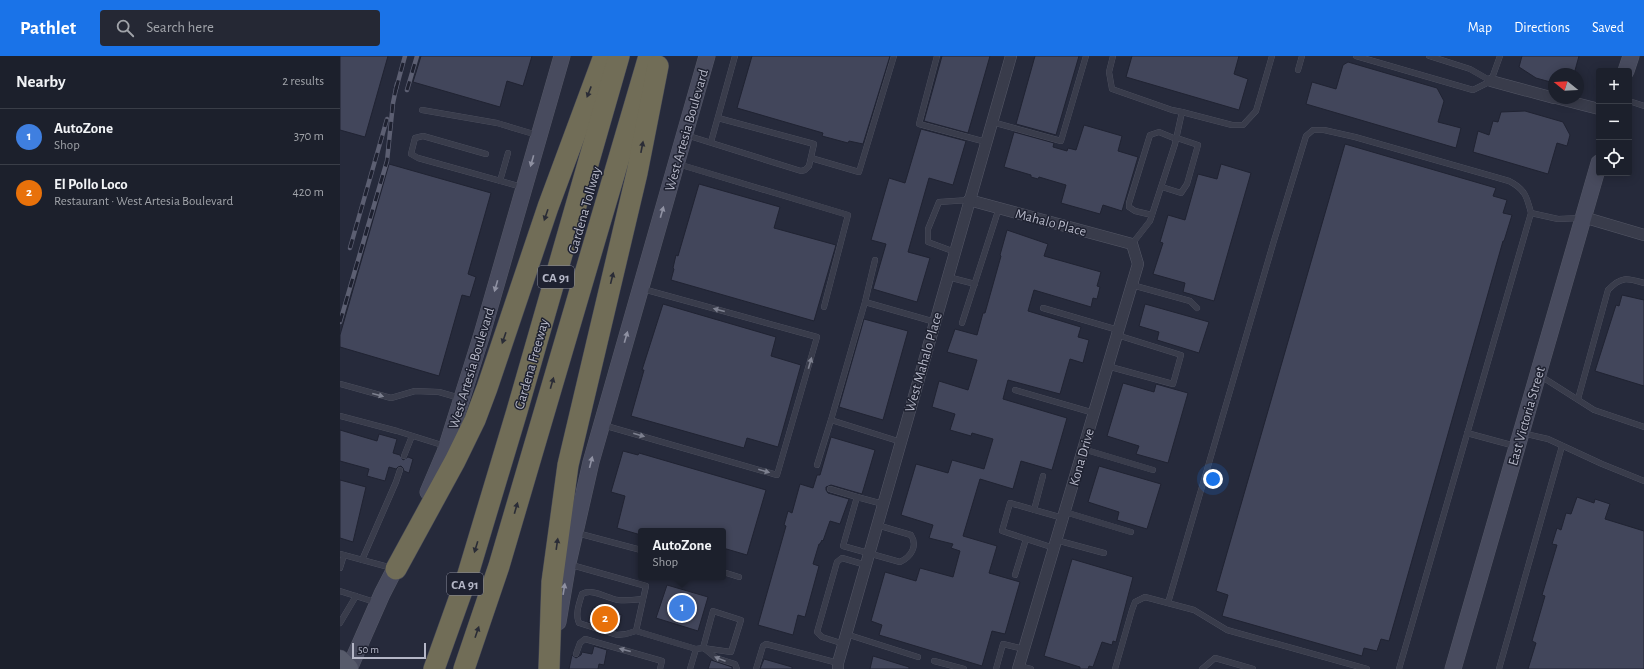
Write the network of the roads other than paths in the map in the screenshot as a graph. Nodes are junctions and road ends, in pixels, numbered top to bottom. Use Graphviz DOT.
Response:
graph roads {
  1 [pos="562,56"];
  2 [pos="604,56"];
  3 [pos="619,56"];
  4 [pos="628,56"];
  5 [pos="638,56"];
  6 [pos="649,56"];
  7 [pos="660,56"];
  8 [pos="707,56"];
  9 [pos="735,56"];
  10 [pos="894,56"];
  11 [pos="937,56"];
  12 [pos="1011,56"];
  13 [pos="1086,56"];
  14 [pos="1113,56"];
  15 [pos="1272,56"];
  16 [pos="1302,56"];
  17 [pos="1356,56"];
  18 [pos="1429,56"];
  19 [pos="1500,56"];
  20 [pos="1630,56"];
  21 [pos="1627,68"];
  22 [pos="1298,70"];
  23 [pos="1491,81"];
  24 [pos="1548,96"];
  25 [pos="1632,102"];
  26 [pos="1579,104"];
  27 [pos="1644,106"];
  28 [pos="1596,108"];
  29 [pos="422,110"];
  30 [pos="1182,112"];
  31 [pos="718,118"];
  32 [pos="992,122"];
  33 [pos="684,134"];
  34 [pos="539,136"];
  35 [pos="1177,138"];
  36 [pos="711,142"];
  37 [pos="986,142"];
  38 [pos="508,153"];
  39 [pos="486,154"];
  40 [pos="810,158"];
  41 [pos="676,163"];
  42 [pos="1596,173"];
  43 [pos="500,181"];
  44 [pos="1162,187"];
  45 [pos="524,188"];
  46 [pos="969,200"];
  47 [pos="999,208"];
  48 [pos="1532,213"];
  49 [pos="1152,215"];
  50 [pos="1583,217"];
  51 [pos="1644,235"];
  52 [pos="1132,244"];
  53 [pos="954,252"];
  54 [pos="875,260"];
  55 [pos="948,277"];
  56 [pos="1644,283"];
  57 [pos="975,284"];
  58 [pos="1132,285"];
  59 [pos="640,288"];
  60 [pos="865,302"];
  61 [pos="824,307"];
  62 [pos="1043,308"];
  63 [pos="1197,308"];
  64 [pos="935,322"];
  65 [pos="962,323"];
  66 [pos="570,324"];
  67 [pos="1117,333"];
  68 [pos="1107,366"];
  69 [pos="1538,374"];
  70 [pos="340,384"];
  71 [pos="1014,390"];
  72 [pos="462,398"];
  73 [pos="1578,399"];
  74 [pos="1094,412"];
  75 [pos="340,416"];
  76 [pos="831,420"];
  77 [pos="601,424"];
  78 [pos="1644,427"];
  79 [pos="1467,433"];
  80 [pos="412,436"];
  81 [pos="1519,440"];
  82 [pos="901,442"];
  83 [pos="447,446"];
  84 [pos="1562,446"];
  85 [pos="1083,449"];
  86 [pos="404,456"];
  87 [pos="817,465"];
  88 [pos="400,470"];
  89 [pos="1153,470"];
  90 [pos="1043,476"];
  91 [pos="1644,481"];
  92 [pos="830,489"];
  93 [pos="491,497"];
  94 [pos="857,497"];
  95 [pos="883,504"];
  96 [pos="1034,510"];
  97 [pos="1064,515"];
  98 [pos="877,525"];
  99 [pos="575,532"];
  100 [pos="1131,532"];
  101 [pos="1026,539"];
  102 [pos="1055,544"];
  103 [pos="638,549"];
  104 [pos="1104,553"];
  105 [pos="342,555"];
  106 [pos="868,559"];
  107 [pos="362,560"];
  108 [pos="568,564"];
  109 [pos="340,568"];
  110 [pos="396,569"];
  111 [pos="726,573"];
  112 [pos="1015,575"];
  113 [pos="739,577"];
  114 [pos="340,590"];
  115 [pos="356,596"];
  116 [pos="643,599"];
  117 [pos="378,603"];
  118 [pos="1168,603"];
  119 [pos="340,623"];
  120 [pos="636,631"];
  121 [pos="845,639"];
  122 [pos="703,648"];
  123 [pos="696,649"];
  124 [pos="1024,649"];
  125 [pos="576,654"];
  126 [pos="918,657"];
  127 [pos="934,660"];
  128 [pos="838,666"];
  129 [pos="347,667"];
  130 [pos="1018,667"];
  131 [pos="434,669"];
  132 [pos="464,669"];
  133 [pos="549,669"];
  134 [pos="660,669"];
  135 [pos="690,669"];
  136 [pos="737,669"];
  137 [pos="756,669"];
  138 [pos="964,669"];
  139 [pos="996,669"];
  140 [pos="1031,669"];
  141 [pos="1115,669"];
  142 [pos="1202,669"];
  143 [pos="1252,669"];
  144 [pos="1367,669"];
  145 [pos="1399,669"];
  146 [pos="1452,669"];
  147 [pos="1499,669"];
  1 -- 34 [label="main road, West Artesia Boulevard"];
  2 -- 110 [label="highway, one-way"];
  3 -- 93 [label="highway, Gardena Freeway / CA 91"];
  4 -- 93 [label="highway, Gardena Tollway"];
  5 -- 66 [label="highway, Gardena Tollway"];
  6 -- 66 [label="highway, Gardena Freeway / CA 91"];
  133 -- 7 [label="highway, one-way"];
  8 -- 33 [label="main road, West Artesia Boulevard"];
  9 -- 31 [label="lane"];
  10 -- 40 [label="lane"];
  11 -- 37 [label="lane"];
  12 -- 32 [label="street, West Mahalo Place"];
  13 -- 32 [label="lane"];
  14 -- 30 [label="lane"];
  15 -- 30 [label="lane"];
  16 -- 22 [label="lane"];
  17 -- 23 [label="lane"];
  18 -- 23 [label="lane"];
  19 -- 23 [label="lane"];
  20 -- 21 [label="main road"];
  23 -- 24 [label="street"];
  25 -- 27 [label="lane"];
  26 -- 28 [label="street"];
  29 -- 34 [label="lane"];
  30 -- 35 [label="lane"];
  31 -- 36 [label="lane"];
  31 -- 40 [label="lane"];
  32 -- 37 [label="street, West Mahalo Place"];
  33 -- 36 [label="lane"];
  33 -- 41 [label="main road, West Artesia Boulevard"];
  34 -- 45 [label="main road, West Artesia Boulevard, one-way"];
  35 -- 44 [label="lane"];
  35 -- 44 [label="lane"];
  35 -- 49 [label="lane"];
  36 -- 40 [label="lane"];
  37 -- 46 [label="street, West Mahalo Place"];
  38 -- 43 [label="lane"];
  39 -- 43 [label="lane"];
  59 -- 41 [label="main road, West Artesia Boulevard, one-way"];
  41 -- 61 [label="lane"];
  42 -- 50 [label="main road, East Victoria Street"];
  43 -- 45 [label="lane"];
  44 -- 49 [label="lane"];
  45 -- 72 [label="main road, West Artesia Boulevard, one-way"];
  46 -- 47 [label="street, Mahalo Place"];
  46 -- 53 [label="street, West Mahalo Place"];
  46 -- 53 [label="lane"];
  47 -- 52 [label="street, Mahalo Place"];
  47 -- 57 [label="lane"];
  48 -- 50 [label="lane"];
  48 -- 79 [label="lane"];
  48 -- 118 [label="lane"];
  49 -- 52 [label="lane"];
  50 -- 51 [label="street"];
  50 -- 69 [label="main road, East Victoria Street"];
  52 -- 58 [label="street, Kona Drive"];
  53 -- 55 [label="street, West Mahalo Place"];
  54 -- 60 [label="lane"];
  55 -- 57 [label="lane"];
  55 -- 64 [label="street, West Mahalo Place"];
  56 -- 73 [label="lane"];
  57 -- 65 [label="lane"];
  58 -- 63 [label="lane"];
  58 -- 67 [label="street, Kona Drive"];
  77 -- 59 [label="main road, West Artesia Boulevard, one-way"];
  77 -- 59 [label="lane, one-way"];
  60 -- 64 [label="lane"];
  60 -- 76 [label="lane"];
  62 -- 67 [label="lane"];
  64 -- 82 [label="street, West Mahalo Place"];
  132 -- 66 [label="highway, Gardena Freeway / CA 91, one-way"];
  67 -- 68 [label="street, Kona Drive"];
  67 -- 68 [label="lane"];
  68 -- 74 [label="street, Kona Drive"];
  69 -- 73 [label="lane"];
  69 -- 81 [label="main road, East Victoria Street"];
  70 -- 72 [label="lane, one-way"];
  71 -- 74 [label="lane"];
  72 -- 83 [label="main road, West Artesia Boulevard"];
  73 -- 78 [label="lane"];
  74 -- 85 [label="street, Kona Drive"];
  75 -- 80 [label="lane"];
  76 -- 82 [label="lane"];
  76 -- 87 [label="lane"];
  99 -- 77 [label="main road, West Artesia Boulevard, one-way"];
  79 -- 81 [label="lane"];
  79 -- 145 [label="lane"];
  80 -- 83 [label="lane"];
  80 -- 86 [label="lane"];
  81 -- 84 [label="lane"];
  81 -- 146 [label="main road, East Victoria Street"];
  82 -- 95 [label="street, West Mahalo Place"];
  83 -- 110 [label="main road, West Artesia Boulevard"];
  84 -- 91 [label="lane"];
  84 -- 147 [label="lane"];
  85 -- 89 [label="lane"];
  85 -- 97 [label="street, Kona Drive"];
  88 -- 107 [label="lane"];
  90 -- 96 [label="lane"];
  92 -- 94 [label="lane"];
  93 -- 131 [label="highway, Gardena Freeway / CA 91, one-way"];
  94 -- 95 [label="lane"];
  94 -- 106 [label="lane"];
  95 -- 98 [label="street, West Mahalo Place"];
  96 -- 97 [label="lane"];
  96 -- 101 [label="lane"];
  97 -- 100 [label="lane"];
  97 -- 102 [label="street, Kona Drive"];
  98 -- 106 [label="street, West Mahalo Place"];
  98 -- 106 [label="lane"];
  99 -- 103 [label="lane"];
  99 -- 108 [label="main road, West Artesia Boulevard"];
  101 -- 102 [label="lane"];
  101 -- 112 [label="lane"];
  102 -- 104 [label="lane"];
  102 -- 124 [label="street, Kona Drive"];
  105 -- 107 [label="lane"];
  105 -- 109 [label="lane"];
  106 -- 121 [label="street, West Mahalo Place"];
  106 -- 121 [label="lane"];
  107 -- 110 [label="lane"];
  108 -- 116 [label="lane"];
  133 -- 108 [label="main road, West Artesia Boulevard, one-way"];
  110 -- 117 [label="main road, West Artesia Boulevard"];
  111 -- 113 [label="lane"];
  114 -- 115 [label="lane"];
  115 -- 117 [label="lane"];
  115 -- 119 [label="lane"];
  116 -- 120 [label="lane"];
  116 -- 120 [label="lane"];
  117 -- 129 [label="main road, West Artesia Boulevard"];
  118 -- 141 [label="lane"];
  118 -- 144 [label="lane"];
  120 -- 123 [label="lane"];
  121 -- 126 [label="lane"];
  121 -- 128 [label="street, West Mahalo Place"];
  122 -- 122 [label="lane"];
  122 -- 123 [label="lane"];
  136 -- 122 [label="lane, one-way"];
  123 -- 135 [label="lane"];
  124 -- 130 [label="street, Kona Drive"];
  124 -- 139 [label="lane"];
  134 -- 125 [label="lane, one-way"];
  127 -- 138 [label="lane"];
  128 -- 137 [label="lane"];
  130 -- 140 [label="lane"];
  142 -- 143 [label="lane"];
}
